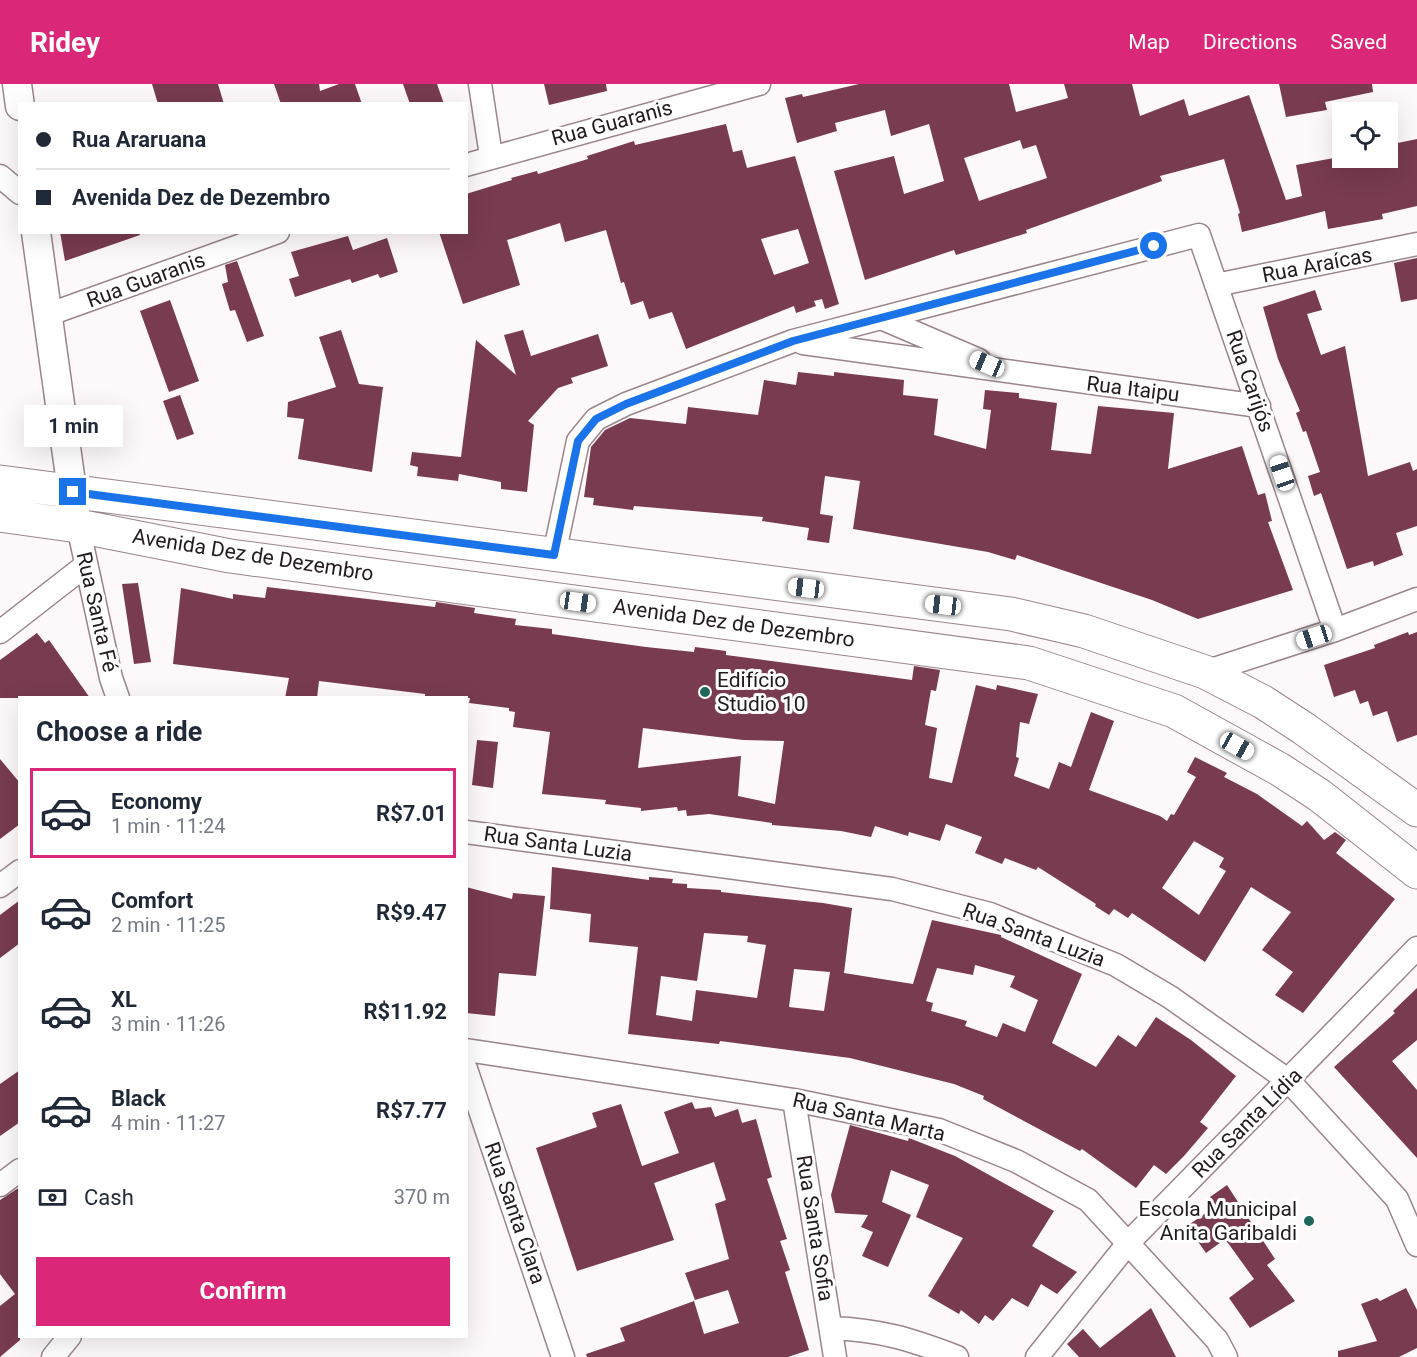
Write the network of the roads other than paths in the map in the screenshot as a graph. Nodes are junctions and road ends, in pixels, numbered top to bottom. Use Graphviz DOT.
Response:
graph roads {
  1 [pos="16,84"];
  2 [pos="480,84"];
  3 [pos="759,84"];
  4 [pos="19,102"];
  5 [pos="491,156"];
  6 [pos="468,164"];
  7 [pos="0,176"];
  8 [pos="18,191"];
  9 [pos="36,234"];
  10 [pos="272,234"];
  11 [pos="1417,244"];
  12 [pos="1216,285"];
  13 [pos="47,315"];
  14 [pos="880,318"];
  15 [pos="793,341"];
  16 [pos="1008,373"];
  17 [pos="1259,406"];
  18 [pos="0,483"];
  19 [pos="73,492"];
  20 [pos="0,515"];
  21 [pos="78,526"];
  22 [pos="554,555"];
  23 [pos="86,565"];
  24 [pos="1417,599"];
  25 [pos="1335,630"];
  26 [pos="0,632"];
  27 [pos="1205,672"];
  28 [pos="118,696"];
  29 [pos="1417,810"];
  30 [pos="468,832"];
  31 [pos="18,872"];
  32 [pos="1417,872"];
  33 [pos="0,886"];
  34 [pos="1417,948"];
  35 [pos="468,1050"];
  36 [pos="468,1075"];
  37 [pos="1289,1081"];
  38 [pos="794,1100"];
  39 [pos="18,1172"];
  40 [pos="0,1185"];
  41 [pos="1129,1242"];
  42 [pos="1417,1245"];
  43 [pos="831,1328"];
  44 [pos="68,1338"];
  45 [pos="53,1357"];
  46 [pos="563,1357"];
  47 [pos="835,1357"];
  48 [pos="957,1357"];
  49 [pos="1037,1357"];
  50 [pos="1226,1357"];
  1 -- 4 [label="street"];
  2 -- 5 [label="street"];
  3 -- 5 [label="street, Rua Guaranis"];
  5 -- 6 [label="street, Rua Guaranis"];
  7 -- 8 [label="street"];
  9 -- 13 [label="street"];
  10 -- 13 [label="street, Rua Guaranis"];
  11 -- 12 [label="street, Rua Araícas"];
  12 -- 14 [label="street, Rua Carijós"];
  12 -- 17 [label="street, Rua Carijós"];
  13 -- 19 [label="street"];
  14 -- 15 [label="street"];
  14 -- 16 [label="street, Rua Itaipu"];
  15 -- 16 [label="street, Rua Itaipu"];
  15 -- 22 [label="street"];
  16 -- 17 [label="street, Rua Itaipu"];
  17 -- 25 [label="street, Rua Carijós"];
  18 -- 19 [label="highway, Avenida Dez de Dezembro"];
  19 -- 21 [label="street"];
  19 -- 22 [label="highway, Avenida Dez de Dezembro"];
  20 -- 21 [label="highway, Avenida Dez de Dezembro"];
  21 -- 23 [label="street, Rua Santa Fé"];
  21 -- 32 [label="highway, Avenida Dez de Dezembro"];
  22 -- 27 [label="highway, Avenida Dez de Dezembro"];
  23 -- 26 [label="street"];
  23 -- 28 [label="street, Rua Santa Fé"];
  24 -- 25 [label="street"];
  25 -- 27 [label="street"];
  27 -- 29 [label="highway, Avenida Dez de Dezembro"];
  30 -- 37 [label="street, Rua Santa Luzia"];
  31 -- 33 [label="street"];
  34 -- 37 [label="street, Rua Santa Lídia"];
  35 -- 38 [label="street, Rua Santa Marta"];
  36 -- 46 [label="street, Rua Santa Clara"];
  37 -- 41 [label="street, Rua Santa Lídia"];
  37 -- 42 [label="street, Rua Santa Luzia"];
  38 -- 41 [label="street, Rua Santa Marta"];
  38 -- 43 [label="street, Rua Santa Sofia"];
  39 -- 40 [label="street"];
  41 -- 49 [label="street, Rua Santa Lídia"];
  41 -- 50 [label="street, Rua Santa Marta"];
  43 -- 47 [label="street, Rua Santa Sofia"];
  43 -- 48 [label="street"];
  44 -- 45 [label="street"];
}
